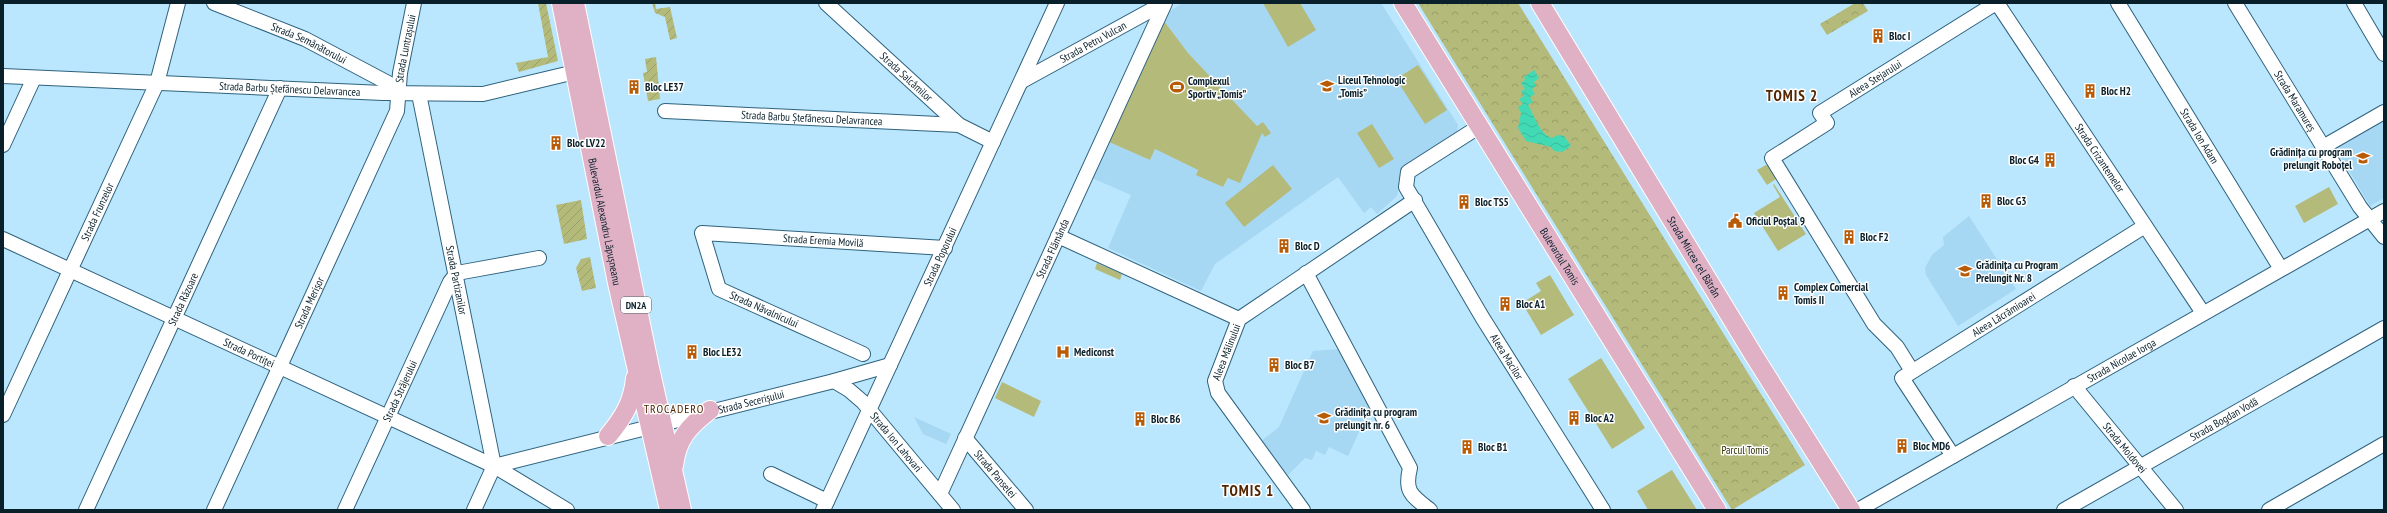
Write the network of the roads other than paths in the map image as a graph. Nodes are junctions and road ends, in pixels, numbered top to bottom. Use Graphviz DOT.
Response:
graph roads {
  1 [pos="178,3"];
  2 [pos="214,3"];
  3 [pos="414,3"];
  4 [pos="561,3"];
  5 [pos="576,3"];
  6 [pos="826,3"];
  7 [pos="1057,3"];
  8 [pos="1165,3"];
  9 [pos="1403,3"];
  10 [pos="1996,3"];
  11 [pos="2118,3"];
  12 [pos="2235,3"];
  13 [pos="2354,3"];
  14 [pos="1544,5"];
  15 [pos="2384,54"];
  16 [pos="575,72"];
  17 [pos="3,76"];
  18 [pos="34,78"];
  19 [pos="1022,81"];
  20 [pos="157,83"];
  21 [pos="280,88"];
  22 [pos="400,94"];
  23 [pos="419,94"];
  24 [pos="665,111"];
  25 [pos="2384,112"];
  26 [pos="959,125"];
  27 [pos="1480,126"];
  28 [pos="993,142"];
  29 [pos="3,145"];
  30 [pos="2323,147"];
  31 [pos="1415,200"];
  32 [pos="2384,211"];
  33 [pos="2368,220"];
  34 [pos="2145,226"];
  35 [pos="702,233"];
  36 [pos="1058,236"];
  37 [pos="2384,237"];
  38 [pos="3,239"];
  39 [pos="945,248"];
  40 [pos="539,258"];
  41 [pos="2281,268"];
  42 [pos="70,270"];
  43 [pos="1306,272"];
  44 [pos="457,273"];
  45 [pos="2203,313"];
  46 [pos="174,318"];
  47 [pos="1239,319"];
  48 [pos="2384,328"];
  49 [pos="863,354"];
  50 [pos="890,365"];
  51 [pos="280,367"];
  52 [pos="636,372"];
  53 [pos="1907,375"];
  54 [pos="834,381"];
  55 [pos="814,386"];
  56 [pos="2074,386"];
  57 [pos="710,410"];
  58 [pos="870,410"];
  59 [pos="3,415"];
  60 [pos="388,417"];
  61 [pos="863,423"];
  62 [pos="656,425"];
  63 [pos="608,436"];
  64 [pos="965,438"];
  65 [pos="2384,444"];
  66 [pos="1953,456"];
  67 [pos="494,466"];
  68 [pos="2140,467"];
  69 [pos="674,473"];
  70 [pos="771,474"];
  71 [pos="940,494"];
  72 [pos="825,506"];
  73 [pos="86,510"];
  74 [pos="214,510"];
  75 [pos="345,510"];
  76 [pos="474,510"];
  77 [pos="566,510"];
  78 [pos="669,510"];
  79 [pos="682,510"];
  80 [pos="953,510"];
  81 [pos="1026,510"];
  82 [pos="1304,510"];
  83 [pos="1430,510"];
  84 [pos="1603,510"];
  85 [pos="1717,510"];
  86 [pos="1851,510"];
  87 [pos="1858,510"];
  88 [pos="2064,510"];
  89 [pos="2176,510"];
  90 [pos="2269,510"];
  1 -- 20 [label="street, Strada Frunzelor"];
  2 -- 22 [label="street, Strada Semănătorului"];
  3 -- 22 [label="street, Strada Luntrașului"];
  4 -- 16 [label="main road, Bulevardul Alexandru Lăpușneanu"];
  5 -- 62 [label="main road, Bulevardul Alexandru Lăpușneanu / DN2A"];
  6 -- 26 [label="street, Strada Salcâmilor"];
  7 -- 19 [label="street, Strada Poporului"];
  8 -- 19 [label="street, Strada Petru Vulcan"];
  8 -- 36 [label="street, Strada Flămânda"];
  9 -- 27 [label="main road, Bulevardul Tomis"];
  10 -- 34 [label="street, Strada Crizantemelor"];
  10 -- 53 [label="street, Aleea Stejarului"];
  11 -- 41 [label="street, Strada Ion Adam"];
  12 -- 30 [label="street, Strada Maramureș"];
  13 -- 15 [label="street"];
  14 -- 86 [label="main road, Strada Mircea cel Bătrân"];
  16 -- 23 [label="street, Strada Barbu Ștefănescu Delavrancea"];
  16 -- 52 [label="main road, Bulevardul Alexandru Lăpușneanu"];
  17 -- 18 [label="street, Strada Barbu Ștefănescu Delavrancea"];
  18 -- 20 [label="street, Strada Barbu Ștefănescu Delavrancea"];
  18 -- 29 [label="street"];
  19 -- 28 [label="street, Strada Poporului"];
  20 -- 21 [label="street, Strada Barbu Ștefănescu Delavrancea"];
  20 -- 42 [label="street, Strada Frunzelor"];
  21 -- 22 [label="street, Strada Barbu Ștefănescu Delavrancea"];
  21 -- 46 [label="street, Strada Răzoare"];
  22 -- 23 [label="street, Strada Barbu Ștefănescu Delavrancea"];
  22 -- 51 [label="street, Strada Merișor"];
  23 -- 44 [label="street, Strada Partizanilor"];
  24 -- 26 [label="street, Strada Barbu Ștefănescu Delavrancea"];
  25 -- 30 [label="street"];
  26 -- 28 [label="street, Strada Salcâmilor"];
  27 -- 31 [label="street"];
  27 -- 85 [label="main road, Bulevardul Tomis"];
  28 -- 39 [label="street, Strada Poporului"];
  30 -- 33 [label="street, Strada Maramureș"];
  31 -- 43 [label="street, Aleea Mălinului"];
  31 -- 84 [label="street, Aleea Macilor"];
  32 -- 33 [label="street, Strada Nicolae Iorga"];
  33 -- 37 [label="street, Strada Maramureș"];
  33 -- 41 [label="street, Strada Nicolae Iorga"];
  34 -- 45 [label="street, Strada Crizantemelor"];
  34 -- 53 [label="street, Aleea Lăcrămioarei"];
  35 -- 39 [label="street, Strada Eremia Movilă"];
  35 -- 49 [label="street, Strada Năvalnicului"];
  36 -- 47 [label="street"];
  36 -- 64 [label="street, Strada Flămânda"];
  38 -- 42 [label="street, Strada Portiței"];
  39 -- 50 [label="street, Strada Poporului"];
  40 -- 44 [label="street"];
  41 -- 45 [label="street, Strada Nicolae Iorga"];
  42 -- 46 [label="street, Strada Portiței"];
  42 -- 59 [label="street, Strada Frunzelor"];
  43 -- 47 [label="street, Aleea Mălinului"];
  43 -- 83 [label="street"];
  44 -- 60 [label="street, Strada Străjerului"];
  44 -- 67 [label="street, Strada Partizanilor"];
  45 -- 56 [label="street, Strada Nicolae Iorga"];
  46 -- 51 [label="street, Strada Portiței"];
  46 -- 73 [label="street, Strada Răzoare"];
  47 -- 82 [label="street, Aleea Mălinului"];
  48 -- 68 [label="street, Strada Bogdan Vodă"];
  50 -- 54 [label="street, Strada Secerișului"];
  50 -- 58 [label="street, Strada Poporului"];
  51 -- 60 [label="street, Strada Portiței"];
  51 -- 74 [label="street, Strada Merișor"];
  52 -- 62 [label="main road, Bulevardul Alexandru Lăpușneanu"];
  52 -- 63 [label="main road"];
  53 -- 66 [label="street"];
  54 -- 55 [label="street, Strada Secerișului"];
  54 -- 58 [label="street, Strada Ion Lahovari"];
  55 -- 57 [label="street, Strada Secerișului"];
  55 -- 61 [label="street"];
  56 -- 66 [label="street, Strada Nicolae Iorga"];
  56 -- 68 [label="street, Strada Moldovei"];
  57 -- 62 [label="street, Strada Secerișului"];
  57 -- 69 [label="main road"];
  58 -- 61 [label="street, Strada Poporului"];
  58 -- 71 [label="street, Strada Ion Lahovari"];
  60 -- 67 [label="street, Strada Portiței"];
  60 -- 75 [label="street, Strada Străjerului"];
  61 -- 72 [label="street, Strada Poporului"];
  62 -- 63 [label="street, Strada Secerișului"];
  62 -- 69 [label="main road, Bulevardul Alexandru Lăpușneanu / DN2A"];
  62 -- 78 [label="main road, Bulevardul Alexandru Lăpușneanu"];
  63 -- 67 [label="street, Strada Secerișului"];
  64 -- 71 [label="street, Strada Flămânda"];
  64 -- 81 [label="street, Strada Panselei"];
  65 -- 90 [label="street"];
  66 -- 87 [label="street, Strada Nicolae Iorga"];
  67 -- 76 [label="street"];
  67 -- 77 [label="street, Strada Portiței"];
  68 -- 88 [label="street, Strada Bogdan Vodă"];
  68 -- 89 [label="street, Strada Moldovei"];
  69 -- 79 [label="main road, Bulevardul Alexandru Lăpușneanu / DN2A"];
  70 -- 72 [label="street"];
  71 -- 80 [label="street, Strada Ion Lahovari"];
}
